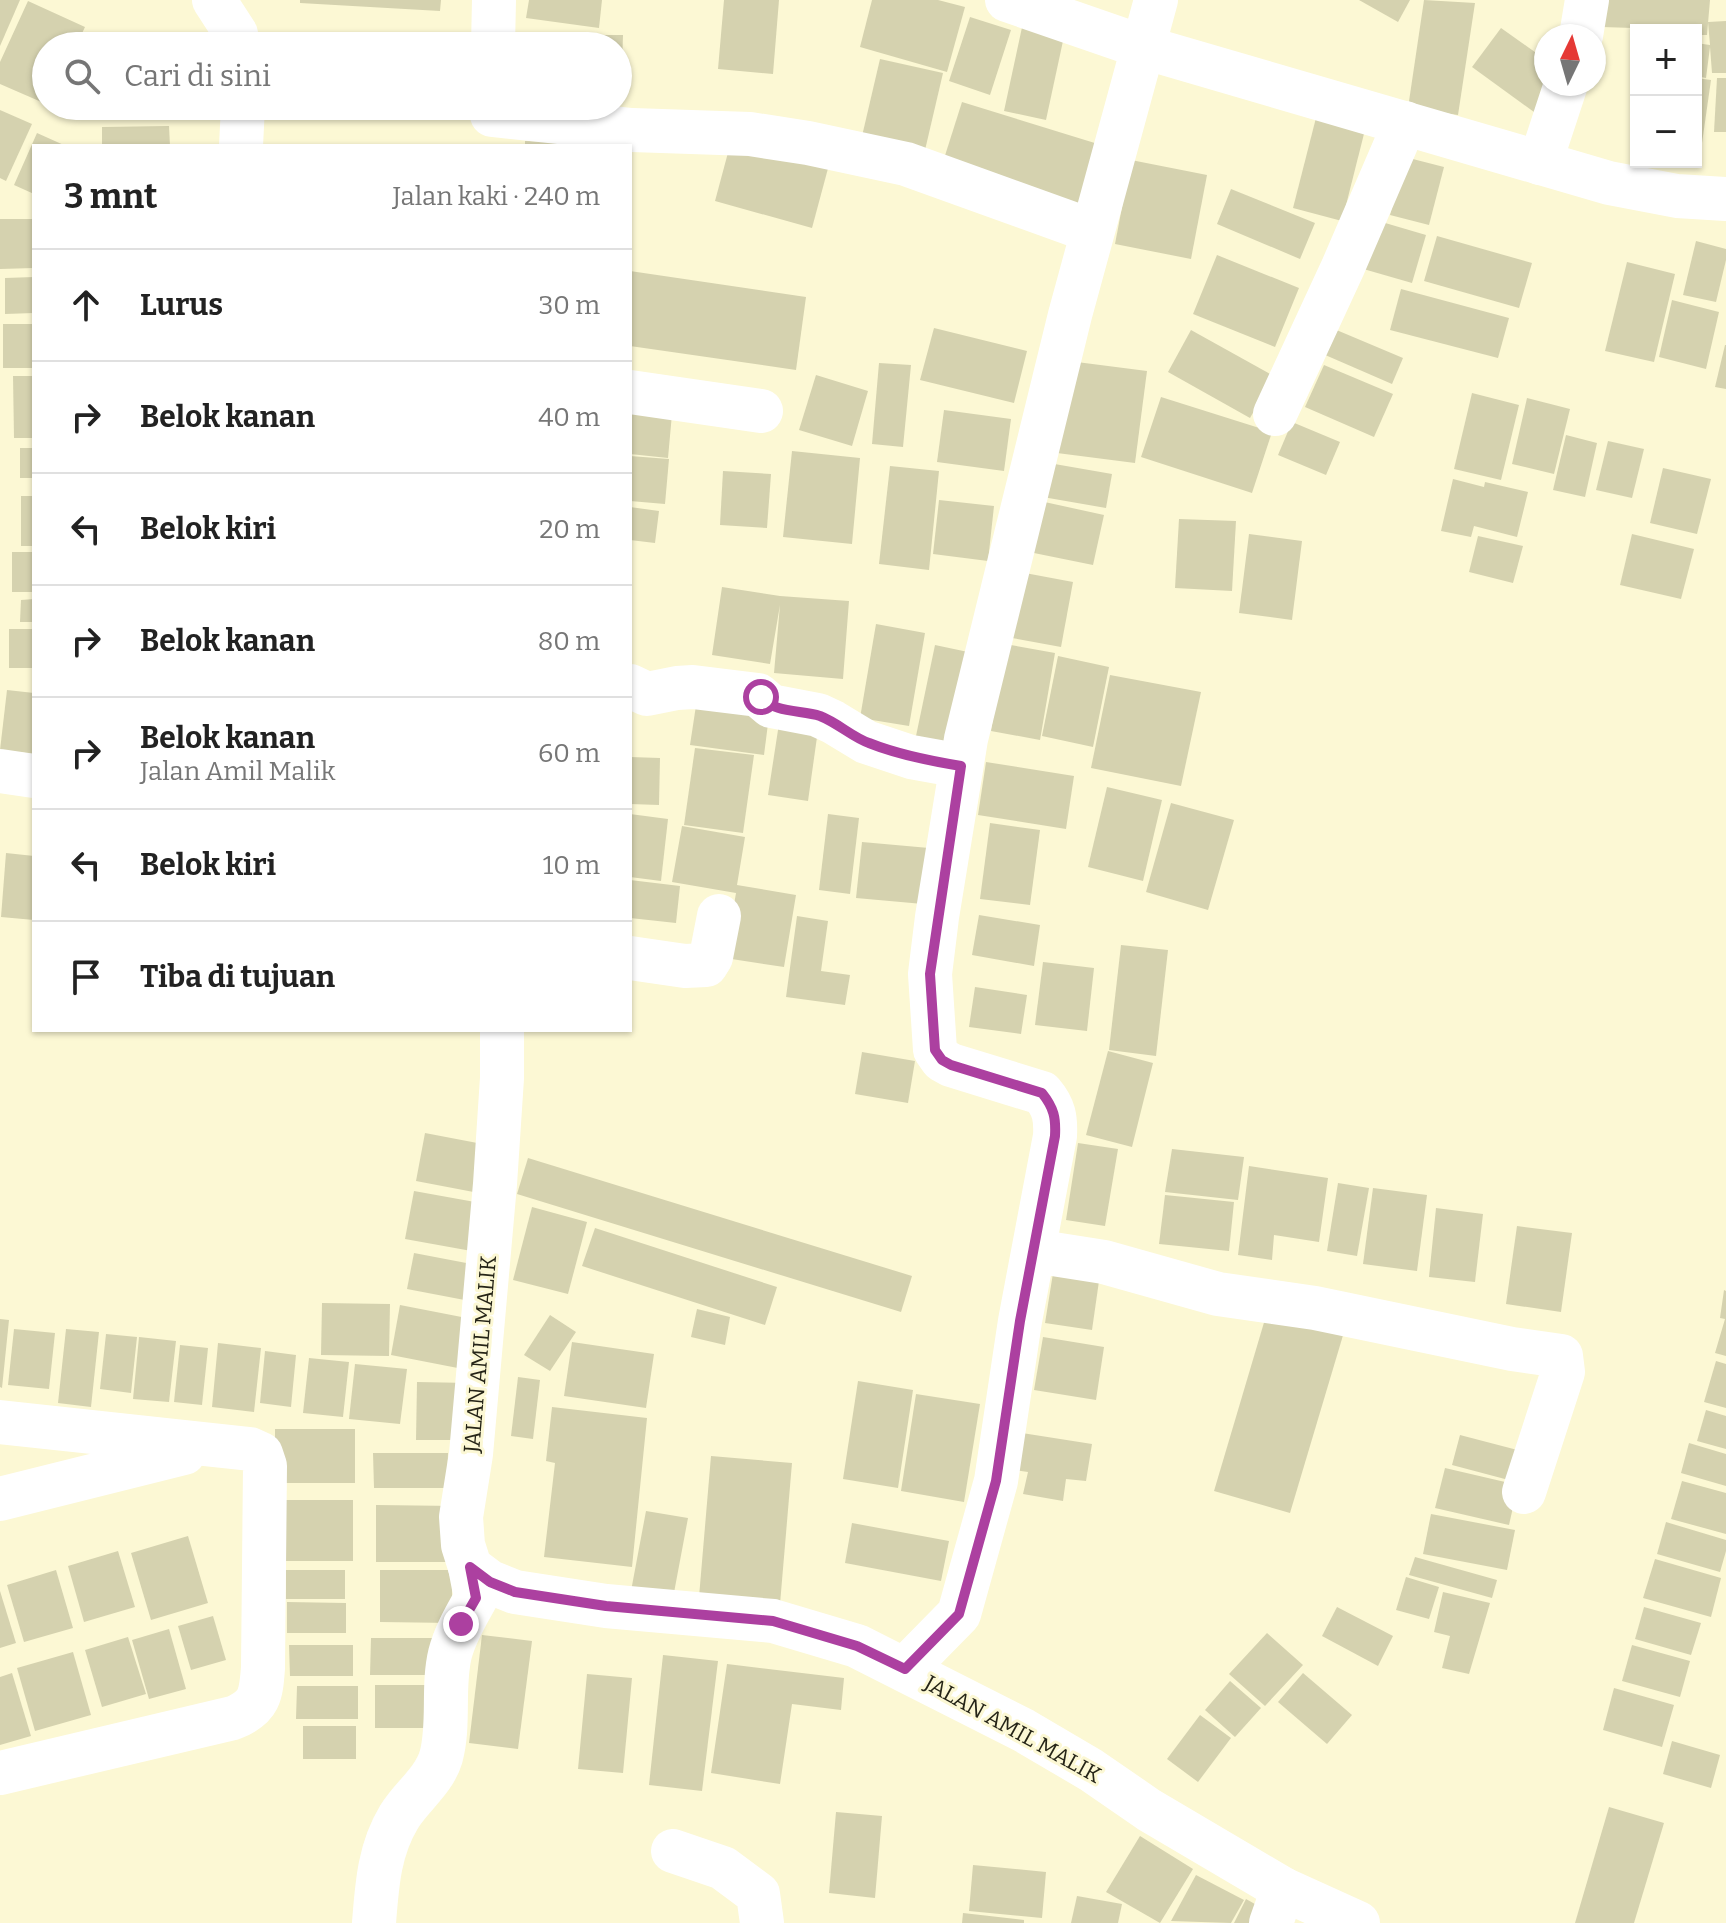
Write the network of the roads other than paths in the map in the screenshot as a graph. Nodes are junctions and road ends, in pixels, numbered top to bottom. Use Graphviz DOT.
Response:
graph roads {
  1 [pos="214,0"];
  2 [pos="494,0"];
  3 [pos="1007,0"];
  4 [pos="1156,0"];
  5 [pos="1587,0"];
  6 [pos="1583,24"];
  7 [pos="235,32"];
  8 [pos="493,32"];
  9 [pos="1143,47"];
  10 [pos="1562,96"];
  11 [pos="242,120"];
  12 [pos="492,122"];
  13 [pos="1405,123"];
  14 [pos="241,144"];
  15 [pos="1540,163"];
  16 [pos="1726,199"];
  17 [pos="1092,231"];
  18 [pos="632,392"];
  19 [pos="761,411"];
  20 [pos="1275,414"];
  21 [pos="632,687"];
  22 [pos="961,766"];
  23 [pos="0,771"];
  24 [pos="32,776"];
  25 [pos="719,916"];
  26 [pos="632,958"];
  27 [pos="502,1032"];
  28 [pos="1034,1251"];
  29 [pos="0,1422"];
  30 [pos="214,1445"];
  31 [pos="1524,1492"];
  32 [pos="0,1499"];
  33 [pos="470,1567"];
  34 [pos="905,1669"];
  35 [pos="0,1773"];
  36 [pos="673,1851"];
  37 [pos="1277,1906"];
  38 [pos="374,1923"];
  39 [pos="762,1923"];
  40 [pos="1358,1923"];
  1 -- 7 [label="street"];
  2 -- 8 [label="street"];
  3 -- 9 [label="street"];
  4 -- 9 [label="street"];
  5 -- 6 [label="street"];
  9 -- 13 [label="street"];
  9 -- 17 [label="street"];
  10 -- 15 [label="street"];
  11 -- 14 [label="street"];
  12 -- 17 [label="street"];
  13 -- 15 [label="street"];
  13 -- 20 [label="street"];
  15 -- 16 [label="street"];
  17 -- 22 [label="street"];
  18 -- 19 [label="street"];
  21 -- 22 [label="street"];
  22 -- 28 [label="street"];
  23 -- 24 [label="street"];
  25 -- 26 [label="street"];
  27 -- 33 [label="street, JALAN AMIL MALIK"];
  28 -- 31 [label="street"];
  28 -- 34 [label="street"];
  29 -- 30 [label="street"];
  30 -- 32 [label="street"];
  30 -- 35 [label="street"];
  33 -- 34 [label="street, JALAN AMIL MALIK"];
  33 -- 38 [label="street"];
  34 -- 37 [label="street, JALAN AMIL MALIK"];
  36 -- 39 [label="street"];
  37 -- 40 [label="street, JALAN AMIL MALIK"];
}
